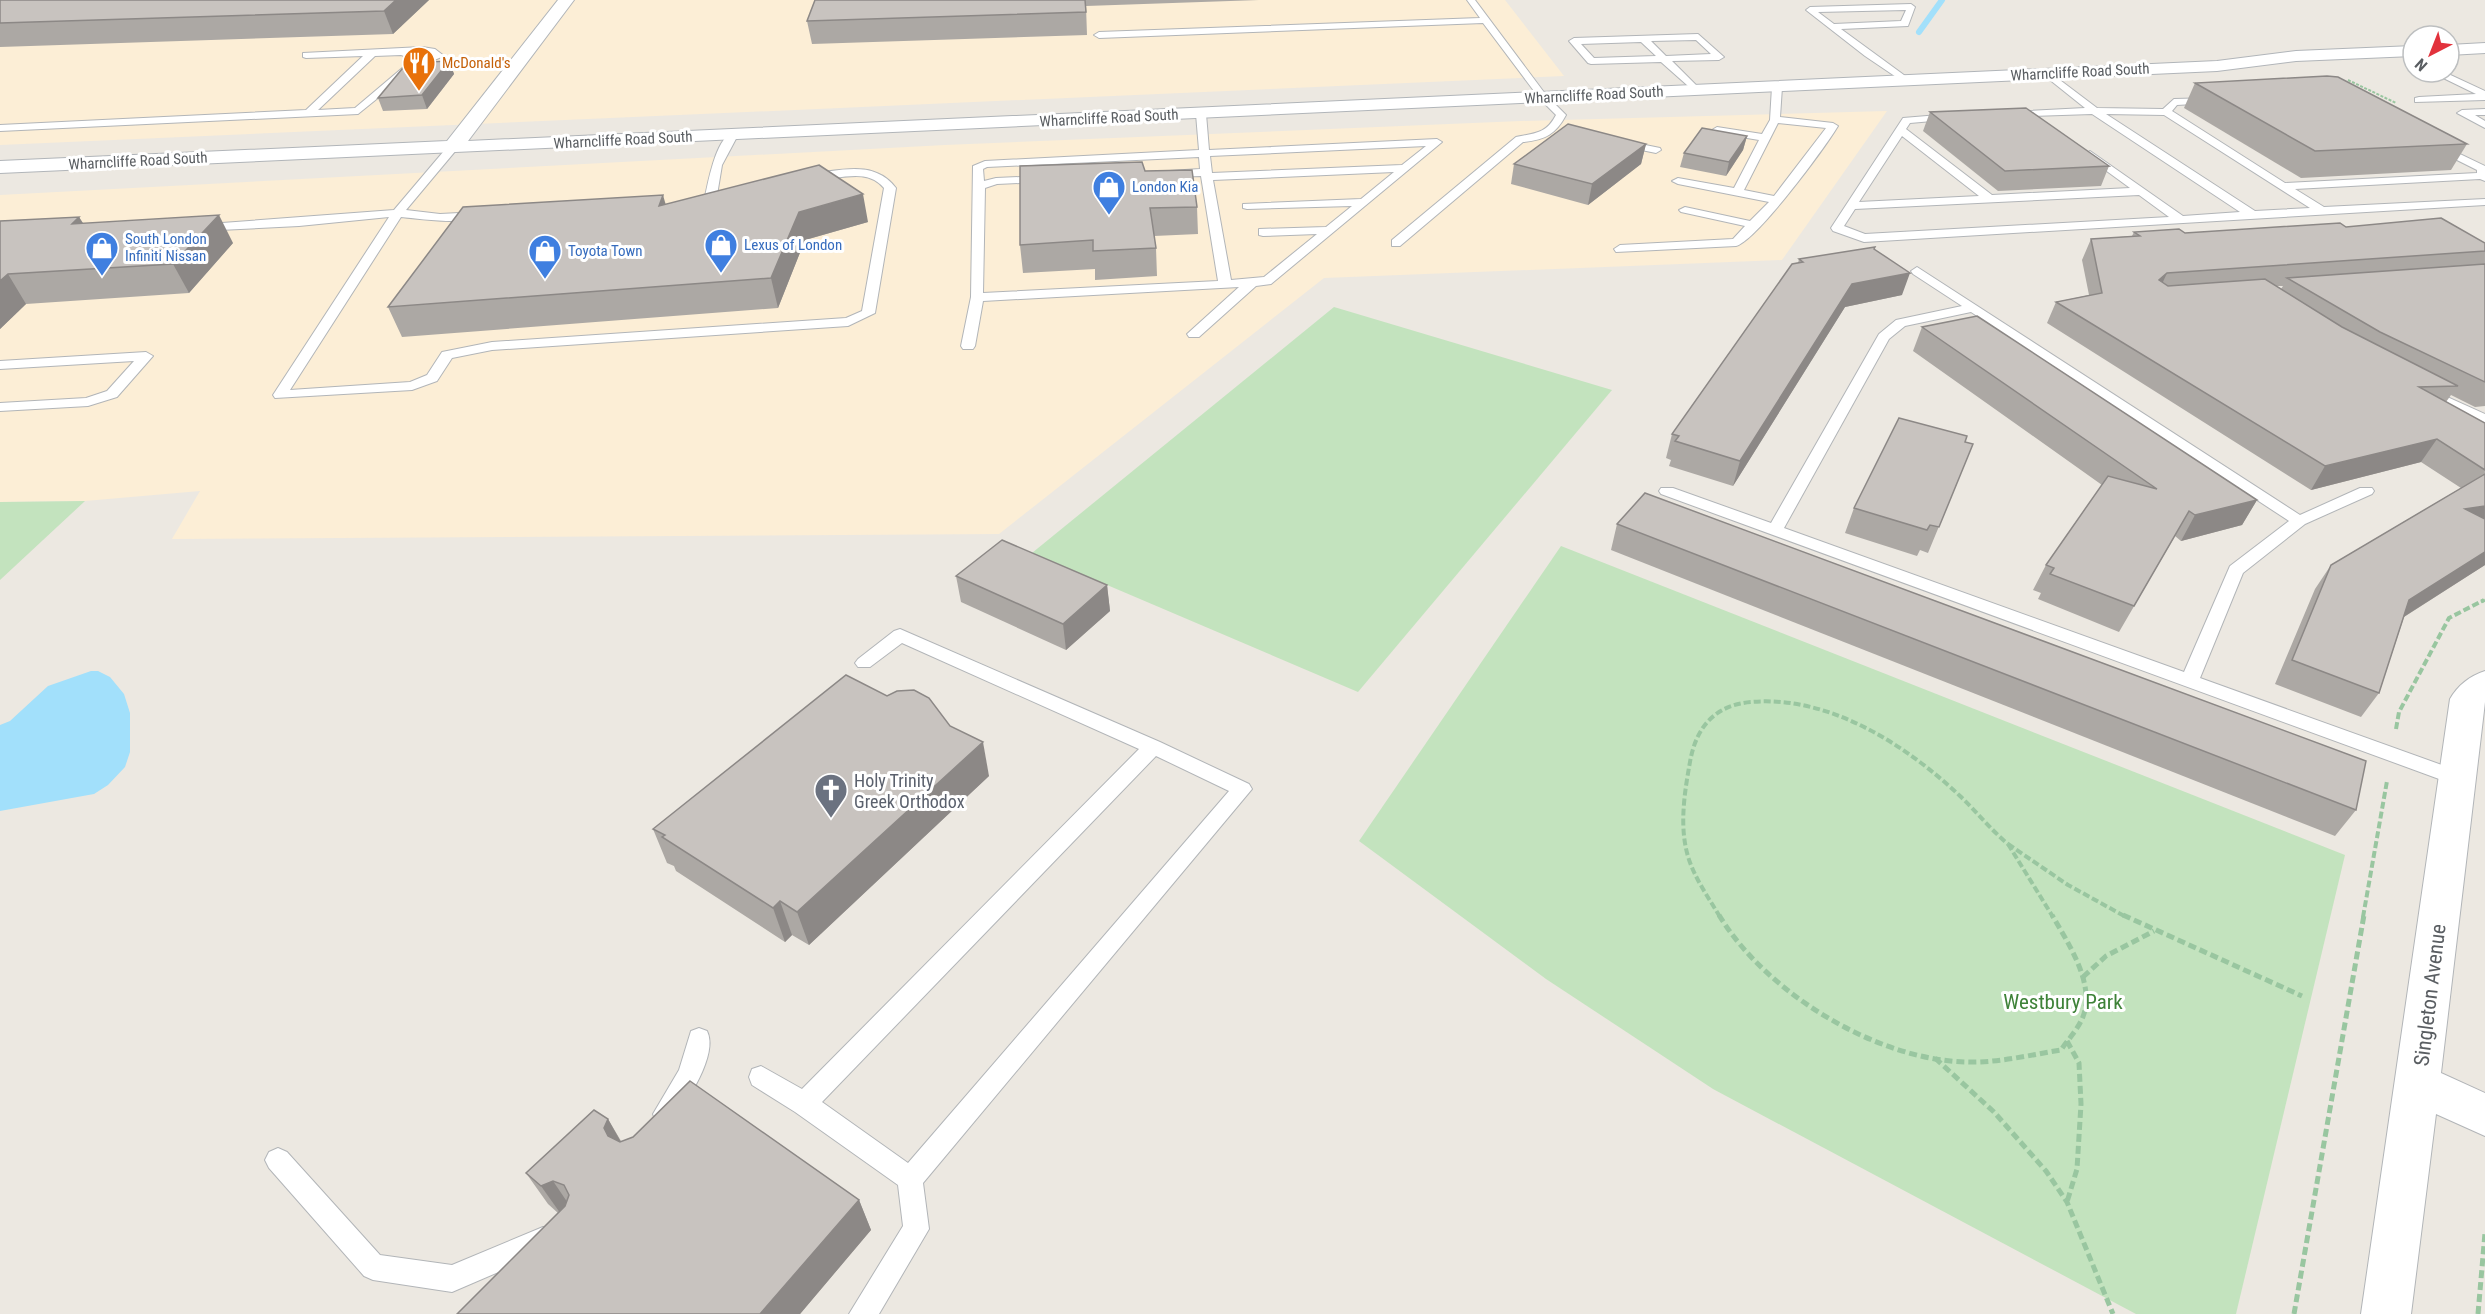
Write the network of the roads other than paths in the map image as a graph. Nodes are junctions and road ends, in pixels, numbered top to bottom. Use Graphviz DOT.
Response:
graph roads {
  1 [pos="566,0"];
  2 [pos="1471,0"];
  3 [pos="1487,20"];
  4 [pos="1832,27"];
  5 [pos="1099,35"];
  6 [pos="1643,39"];
  7 [pos="382,42"];
  8 [pos="2485,48"];
  9 [pos="2461,49"];
  10 [pos="401,52"];
  11 [pos="2401,52"];
  12 [pos="371,53"];
  13 [pos="306,56"];
  14 [pos="1662,59"];
  15 [pos="2485,62"];
  16 [pos="2461,63"];
  17 [pos="414,65"];
  18 [pos="2217,66"];
  19 [pos="2401,66"];
  20 [pos="2048,74"];
  21 [pos="1905,80"];
  22 [pos="2460,84"];
  23 [pos="1777,87"];
  24 [pos="1696,90"];
  25 [pos="2485,96"];
  26 [pos="1544,97"];
  27 [pos="2222,100"];
  28 [pos="2419,100"];
  29 [pos="2094,111"];
  30 [pos="2166,112"];
  31 [pos="2485,112"];
  32 [pos="2033,113"];
  33 [pos="308,114"];
  34 [pos="1201,114"];
  35 [pos="1999,115"];
  36 [pos="1964,117"];
  37 [pos="1775,120"];
  38 [pos="2485,125"];
  39 [pos="2051,126"];
  40 [pos="0,128"];
  41 [pos="1900,129"];
  42 [pos="1717,130"];
  43 [pos="733,135"];
  44 [pos="1766,138"];
  45 [pos="1611,141"];
  46 [pos="2425,142"];
  47 [pos="2078,146"];
  48 [pos="453,147"];
  49 [pos="1656,150"];
  50 [pos="1203,153"];
  51 [pos="0,167"];
  52 [pos="1406,168"];
  53 [pos="1155,174"];
  54 [pos="1206,174"];
  55 [pos="2483,177"];
  56 [pos="794,178"];
  57 [pos="1053,178"];
  58 [pos="2401,180"];
  59 [pos="1678,182"];
  60 [pos="979,186"];
  61 [pos="2283,186"];
  62 [pos="2141,191"];
  63 [pos="1737,192"];
  64 [pos="728,194"];
  65 [pos="1990,199"];
  66 [pos="1777,200"];
  67 [pos="1365,202"];
  68 [pos="2485,202"];
  69 [pos="2445,205"];
  70 [pos="1247,206"];
  71 [pos="1851,206"];
  72 [pos="1685,210"];
  73 [pos="2322,211"];
  74 [pos="398,213"];
  75 [pos="495,214"];
  76 [pos="2252,215"];
  77 [pos="2181,220"];
  78 [pos="1754,225"];
  79 [pos="191,227"];
  80 [pos="1330,230"];
  81 [pos="1263,232"];
  82 [pos="1396,243"];
  83 [pos="1620,249"];
  84 [pos="1917,271"];
  85 [pos="1251,283"];
  86 [pos="1225,284"];
  87 [pos="977,297"];
  88 [pos="1972,308"];
  89 [pos="1194,334"];
  90 [pos="968,346"];
  91 [pos="0,365"];
  92 [pos="2413,385"];
  93 [pos="0,407"];
  94 [pos="2485,418"];
  95 [pos="1666,490"];
  96 [pos="2366,491"];
  97 [pos="2299,521"];
  98 [pos="1775,530"];
  99 [pos="864,663"];
  100 [pos="2189,681"];
  101 [pos="2485,683"];
  102 [pos="1154,747"];
  103 [pos="2457,778"];
  104 [pos="699,1038"];
  105 [pos="761,1077"];
  106 [pos="2418,1084"];
  107 [pos="804,1104"];
  108 [pos="2485,1115"];
  109 [pos="655,1131"];
  110 [pos="278,1160"];
  111 [pos="910,1179"];
  112 [pos="565,1231"];
  113 [pos="863,1314"];
  114 [pos="2386,1314"];
  1 -- 48 [label="main road"];
  2 -- 3 [label="lane"];
  3 -- 5 [label="lane"];
  3 -- 26 [label="lane"];
  4 -- 4 [label="lane"];
  4 -- 21 [label="lane"];
  6 -- 14 [label="lane"];
  6 -- 14 [label="lane"];
  6 -- 14 [label="lane"];
  7 -- 12 [label="lane"];
  8 -- 9 [label="main road"];
  10 -- 12 [label="lane"];
  10 -- 17 [label="lane"];
  10 -- 17 [label="lane"];
  11 -- 18 [label="main road, Wharncliffe Road South"];
  12 -- 13 [label="lane"];
  12 -- 33 [label="lane"];
  14 -- 24 [label="lane"];
  15 -- 16 [label="main road"];
  17 -- 33 [label="lane"];
  18 -- 19 [label="main road, Wharncliffe Road South"];
  18 -- 20 [label="main road, Wharncliffe Road South"];
  20 -- 21 [label="main road, Wharncliffe Road South"];
  20 -- 29 [label="lane"];
  21 -- 23 [label="main road, Wharncliffe Road South"];
  22 -- 25 [label="lane"];
  23 -- 24 [label="main road, Wharncliffe Road South"];
  23 -- 37 [label="lane"];
  24 -- 26 [label="main road, Wharncliffe Road South"];
  25 -- 28 [label="lane"];
  26 -- 34 [label="main road, Wharncliffe Road South"];
  26 -- 82 [label="lane"];
  27 -- 30 [label="lane"];
  29 -- 30 [label="lane"];
  29 -- 32 [label="lane"];
  29 -- 76 [label="lane"];
  30 -- 61 [label="lane"];
  31 -- 38 [label="lane"];
  32 -- 35 [label="lane"];
  32 -- 39 [label="lane"];
  33 -- 40 [label="lane"];
  34 -- 43 [label="main road, Wharncliffe Road South"];
  34 -- 50 [label="lane"];
  36 -- 41 [label="lane"];
  37 -- 44 [label="lane"];
  37 -- 66 [label="lane"];
  41 -- 65 [label="lane"];
  41 -- 71 [label="lane"];
  42 -- 44 [label="lane"];
  43 -- 48 [label="main road, Wharncliffe Road South"];
  43 -- 64 [label="lane"];
  44 -- 63 [label="lane"];
  45 -- 49 [label="lane"];
  46 -- 55 [label="lane"];
  47 -- 62 [label="lane"];
  48 -- 51 [label="main road, Wharncliffe Road South"];
  48 -- 74 [label="lane"];
  50 -- 52 [label="lane"];
  50 -- 54 [label="lane"];
  50 -- 60 [label="lane"];
  52 -- 54 [label="lane"];
  52 -- 67 [label="lane"];
  53 -- 54 [label="lane"];
  54 -- 86 [label="lane"];
  55 -- 58 [label="lane"];
  56 -- 74 [label="lane"];
  57 -- 60 [label="lane"];
  58 -- 61 [label="lane"];
  58 -- 69 [label="lane"];
  59 -- 63 [label="lane"];
  60 -- 87 [label="lane"];
  61 -- 73 [label="lane"];
  62 -- 65 [label="lane"];
  62 -- 77 [label="lane"];
  63 -- 66 [label="lane"];
  65 -- 71 [label="lane"];
  66 -- 78 [label="lane"];
  67 -- 70 [label="lane"];
  67 -- 80 [label="lane"];
  68 -- 69 [label="lane"];
  69 -- 73 [label="lane"];
  71 -- 77 [label="lane"];
  72 -- 78 [label="lane"];
  73 -- 76 [label="lane"];
  74 -- 75 [label="lane"];
  74 -- 79 [label="lane"];
  76 -- 77 [label="lane"];
  78 -- 83 [label="lane"];
  80 -- 81 [label="lane"];
  80 -- 85 [label="lane"];
  84 -- 88 [label="lane"];
  85 -- 86 [label="lane"];
  85 -- 89 [label="lane"];
  86 -- 87 [label="lane"];
  87 -- 90 [label="lane"];
  88 -- 97 [label="lane"];
  88 -- 98 [label="lane"];
  91 -- 93 [label="lane"];
  92 -- 94 [label="lane"];
  95 -- 98 [label="lane"];
  96 -- 97 [label="lane"];
  97 -- 100 [label="lane"];
  98 -- 100 [label="lane"];
  99 -- 102 [label="lane"];
  100 -- 103 [label="lane"];
  101 -- 103 [label="main road, Singleton Avenue"];
  102 -- 107 [label="lane"];
  102 -- 111 [label="lane"];
  103 -- 106 [label="main road, Singleton Avenue"];
  104 -- 109 [label="lane"];
  105 -- 107 [label="lane"];
  106 -- 108 [label="main road"];
  106 -- 114 [label="main road, Singleton Avenue"];
  107 -- 111 [label="lane"];
  110 -- 112 [label="lane"];
  111 -- 113 [label="lane"];
}
